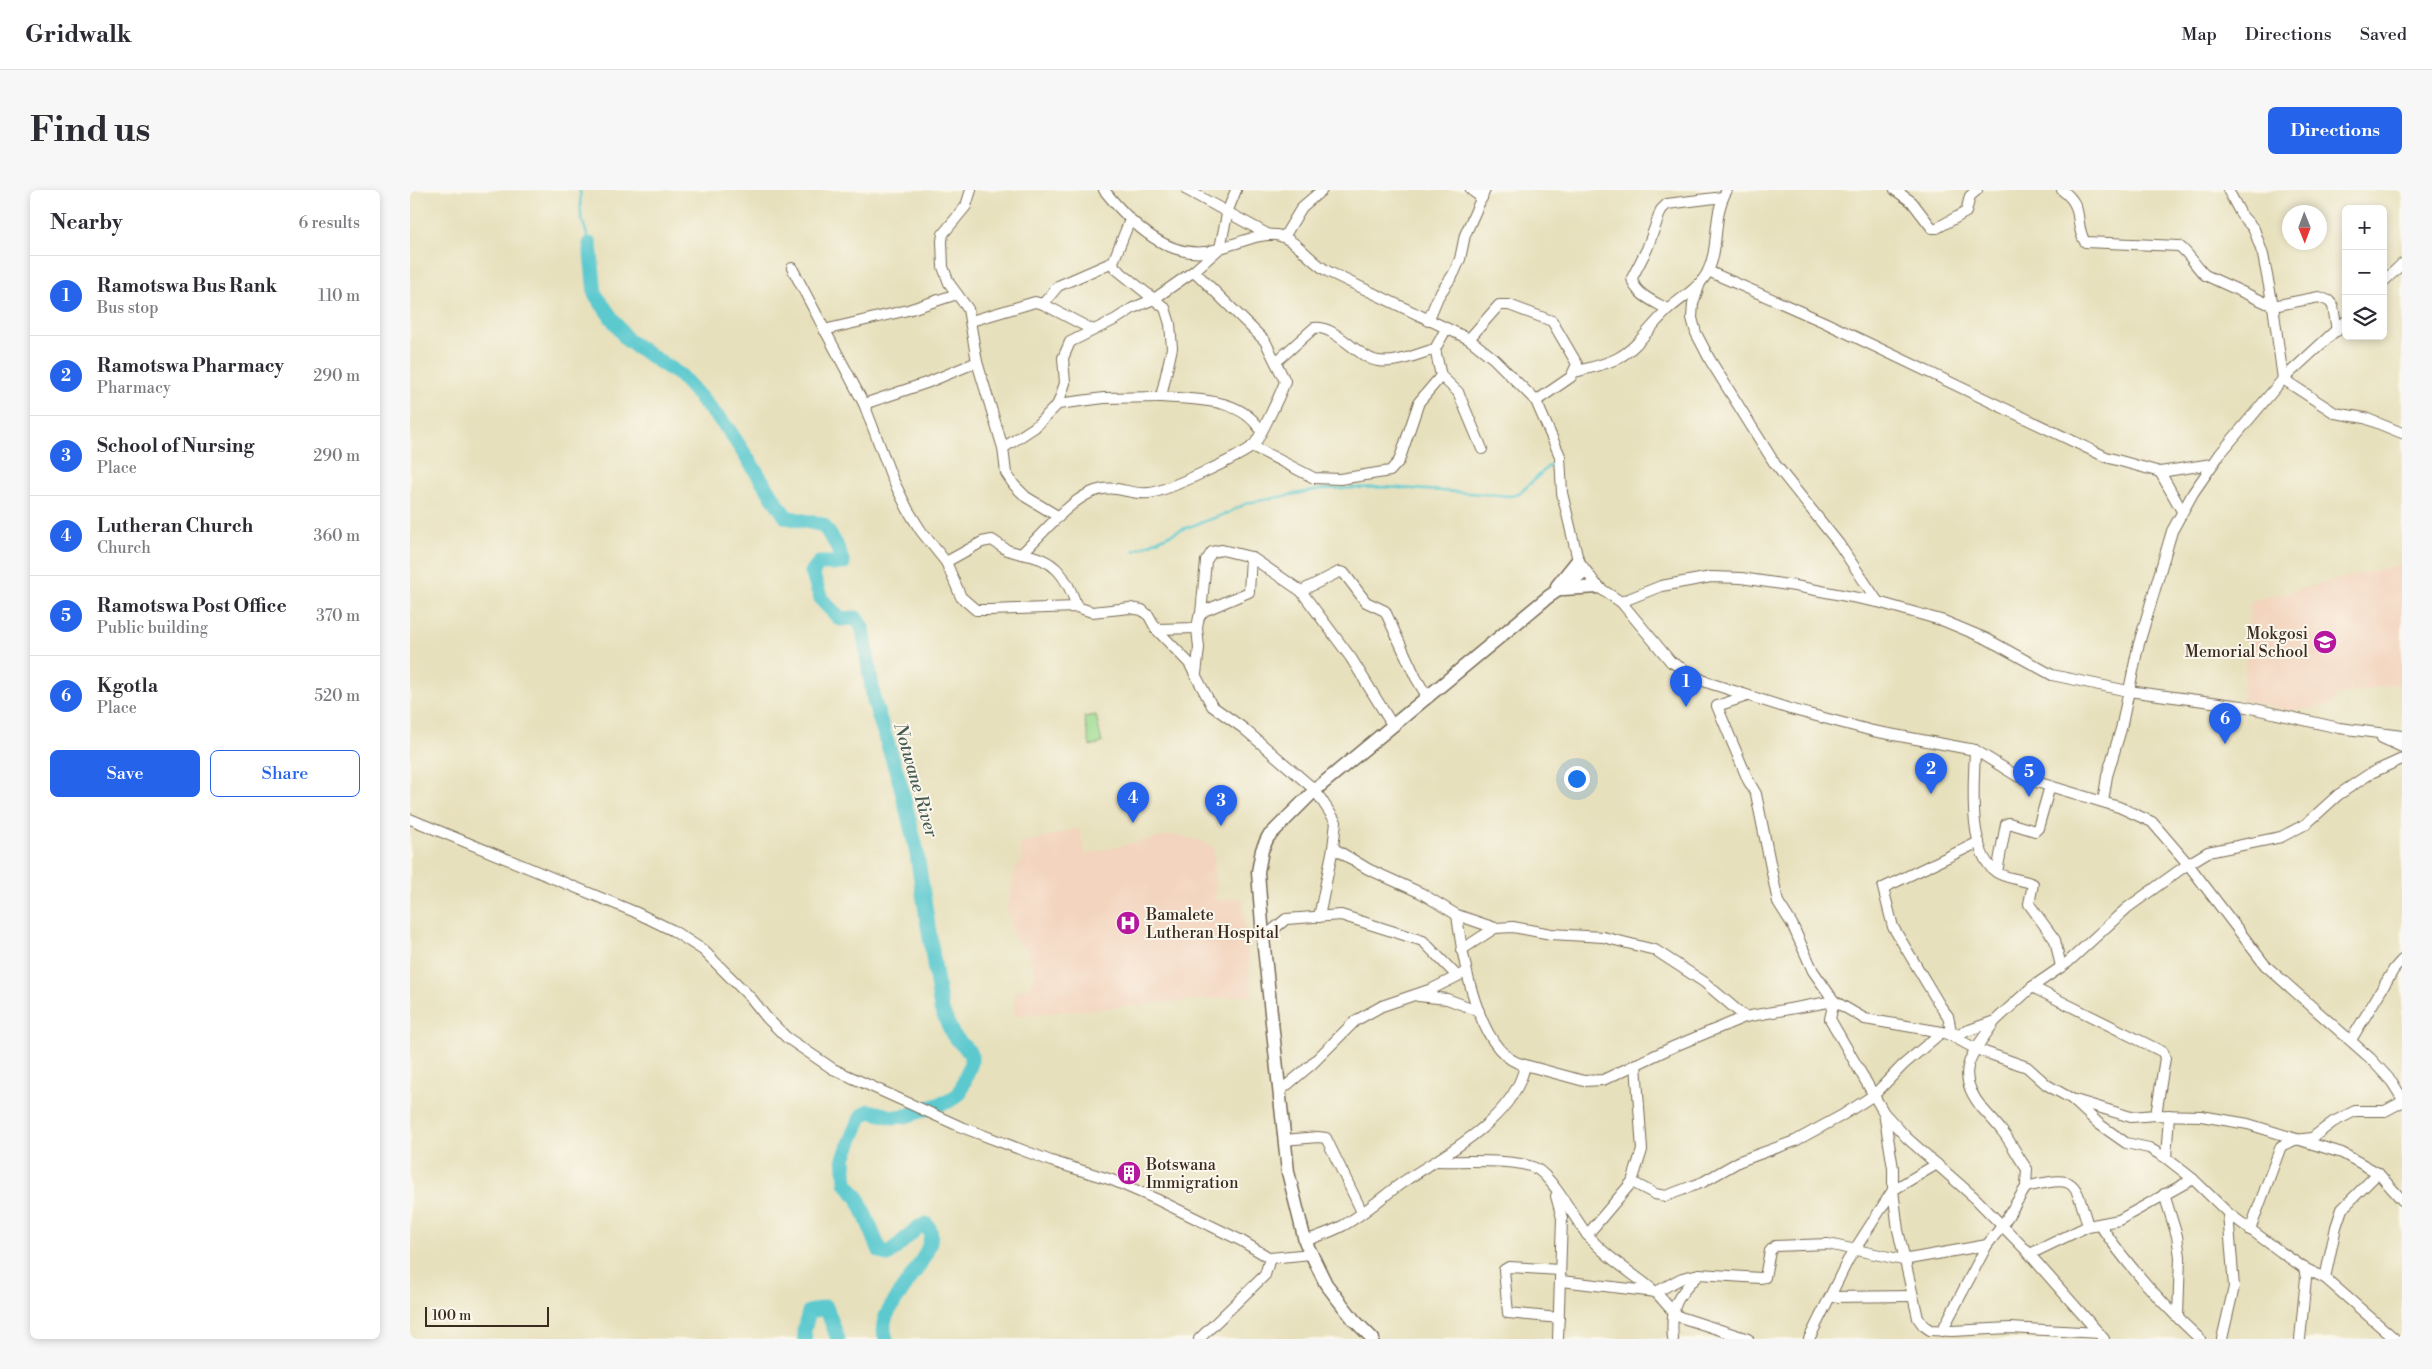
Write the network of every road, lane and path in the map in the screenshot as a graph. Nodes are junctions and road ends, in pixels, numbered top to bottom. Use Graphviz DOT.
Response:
graph roads {
  1 [pos="971,190"];
  2 [pos="1104,190"];
  3 [pos="1187,190"];
  4 [pos="1236,190"];
  5 [pos="1322,190"];
  6 [pos="1471,190"];
  7 [pos="1895,190"];
  8 [pos="1977,190"];
  9 [pos="2062,190"];
  10 [pos="2228,190"];
  11 [pos="1484,194"];
  12 [pos="1725,194"];
  13 [pos="1228,210"];
  14 [pos="1130,220"];
  15 [pos="1269,235"];
  16 [pos="1284,237"];
  17 [pos="1220,248"];
  18 [pos="1113,262"];
  19 [pos="2402,264"];
  20 [pos="792,268"];
  21 [pos="1194,271"];
  22 [pos="1708,271"];
  23 [pos="2387,278"];
  24 [pos="1700,283"];
  25 [pos="957,294"];
  26 [pos="1154,299"];
  27 [pos="1043,304"];
  28 [pos="2273,306"];
  29 [pos="1668,309"];
  30 [pos="971,321"];
  31 [pos="1428,321"];
  32 [pos="2342,325"];
  33 [pos="1446,329"];
  34 [pos="824,330"];
  35 [pos="1093,330"];
  36 [pos="2337,330"];
  37 [pos="1469,339"];
  38 [pos="1435,348"];
  39 [pos="977,362"];
  40 [pos="1276,362"];
  41 [pos="1574,372"];
  42 [pos="1441,376"];
  43 [pos="2283,379"];
  44 [pos="1161,397"];
  45 [pos="1536,400"];
  46 [pos="864,404"];
  47 [pos="1058,404"];
  48 [pos="1261,431"];
  49 [pos="2402,433"];
  50 [pos="1252,446"];
  51 [pos="1003,448"];
  52 [pos="1482,449"];
  53 [pos="2212,464"];
  54 [pos="2160,472"];
  55 [pos="2182,511"];
  56 [pos="1059,517"];
  57 [pos="1021,554"];
  58 [pos="1251,557"];
  59 [pos="1578,560"];
  60 [pos="946,562"];
  61 [pos="1585,572"];
  62 [pos="1598,587"];
  63 [pos="1301,591"];
  64 [pos="1552,594"];
  65 [pos="1621,602"];
  66 [pos="1878,602"];
  67 [pos="1076,607"];
  68 [pos="1202,613"];
  69 [pos="1197,628"];
  70 [pos="1156,629"];
  71 [pos="1196,674"];
  72 [pos="2128,692"];
  73 [pos="1747,696"];
  74 [pos="1428,698"];
  75 [pos="1393,726"];
  76 [pos="2372,734"];
  77 [pos="2402,736"];
  78 [pos="2402,746"];
  79 [pos="1975,750"];
  80 [pos="2402,759"];
  81 [pos="2050,786"];
  82 [pos="1315,790"];
  83 [pos="2103,802"];
  84 [pos="410,819"];
  85 [pos="1980,842"];
  86 [pos="1333,848"];
  87 [pos="2188,864"];
  88 [pos="1996,872"];
  89 [pos="1457,915"];
  90 [pos="1319,917"];
  91 [pos="1495,928"];
  92 [pos="1263,938"];
  93 [pos="1461,950"];
  94 [pos="2402,960"];
  95 [pos="2061,967"];
  96 [pos="1462,974"];
  97 [pos="2032,987"];
  98 [pos="1412,996"];
  99 [pos="1834,1001"];
  100 [pos="1479,1011"];
  101 [pos="1745,1018"];
  102 [pos="1995,1020"];
  103 [pos="1942,1032"];
  104 [pos="1952,1036"];
  105 [pos="2350,1040"];
  106 [pos="1976,1049"];
  107 [pos="1525,1064"];
  108 [pos="1636,1064"];
  109 [pos="1280,1091"];
  110 [pos="1874,1095"];
  111 [pos="2072,1099"];
  112 [pos="2402,1100"];
  113 [pos="1884,1113"];
  114 [pos="2156,1115"];
  115 [pos="2169,1115"];
  116 [pos="1284,1140"];
  117 [pos="2295,1140"];
  118 [pos="2166,1158"];
  119 [pos="1438,1161"];
  120 [pos="1936,1164"];
  121 [pos="2378,1173"];
  122 [pos="2193,1179"];
  123 [pos="1632,1182"];
  124 [pos="2026,1187"];
  125 [pos="1554,1188"];
  126 [pos="1893,1190"];
  127 [pos="2164,1194"];
  128 [pos="2402,1200"];
  129 [pos="1362,1212"];
  130 [pos="2228,1213"];
  131 [pos="2100,1225"];
  132 [pos="2002,1226"];
  133 [pos="2088,1226"];
  134 [pos="2250,1230"];
  135 [pos="1587,1235"];
  136 [pos="1305,1241"];
  137 [pos="1987,1245"];
  138 [pos="1854,1249"];
  139 [pos="1311,1254"];
  140 [pos="2030,1254"];
  141 [pos="1270,1258"];
  142 [pos="1903,1260"];
  143 [pos="2304,1268"];
  144 [pos="1700,1274"];
  145 [pos="1560,1276"];
  146 [pos="2325,1278"];
  147 [pos="1656,1292"];
  148 [pos="1912,1296"];
  149 [pos="1831,1297"];
  150 [pos="1672,1311"];
  151 [pos="2178,1317"];
  152 [pos="1559,1318"];
  153 [pos="1942,1331"];
  154 [pos="1929,1335"];
  155 [pos="2101,1336"];
  156 [pos="1199,1339"];
  157 [pos="1373,1339"];
  158 [pos="1558,1339"];
  159 [pos="1673,1339"];
  160 [pos="1748,1339"];
  161 [pos="1809,1339"];
  162 [pos="2200,1339"];
  163 [pos="2222,1339"];
  164 [pos="2300,1339"];
  165 [pos="2395,1339"];
  1 -- 25 [label="street"];
  2 -- 14 [label="street"];
  3 -- 13 [label="street"];
  4 -- 13 [label="street"];
  5 -- 16 [label="street"];
  6 -- 11 [label="street"];
  7 -- 8 [label="street"];
  9 -- 28 [label="street"];
  10 -- 28 [label="street"];
  11 -- 31 [label="street"];
  12 -- 22 [label="street"];
  12 -- 29 [label="street"];
  13 -- 15 [label="street"];
  13 -- 17 [label="street"];
  14 -- 17 [label="street"];
  14 -- 18 [label="street"];
  15 -- 16 [label="street"];
  15 -- 17 [label="street"];
  16 -- 31 [label="street"];
  17 -- 21 [label="street"];
  18 -- 26 [label="street"];
  18 -- 27 [label="street"];
  19 -- 23 [label="street"];
  20 -- 34 [label="street"];
  21 -- 26 [label="street"];
  21 -- 40 [label="street"];
  22 -- 24 [label="street"];
  22 -- 54 [label="street"];
  24 -- 29 [label="street"];
  24 -- 66 [label="street"];
  25 -- 30 [label="street"];
  25 -- 34 [label="street"];
  26 -- 35 [label="street"];
  26 -- 44 [label="street"];
  27 -- 30 [label="street"];
  27 -- 35 [label="street"];
  28 -- 36 [label="street"];
  28 -- 43 [label="street"];
  29 -- 41 [label="street"];
  30 -- 39 [label="street"];
  31 -- 33 [label="street"];
  32 -- 36 [label="street"];
  33 -- 37 [label="street"];
  33 -- 38 [label="street"];
  34 -- 46 [label="street"];
  35 -- 47 [label="street"];
  36 -- 43 [label="street"];
  37 -- 41 [label="street"];
  37 -- 45 [label="street"];
  38 -- 40 [label="street"];
  38 -- 42 [label="street"];
  39 -- 46 [label="street"];
  39 -- 51 [label="street"];
  40 -- 48 [label="street"];
  41 -- 45 [label="street"];
  42 -- 50 [label="street"];
  42 -- 52 [label="street"];
  43 -- 49 [label="street"];
  43 -- 53 [label="street"];
  44 -- 47 [label="street"];
  44 -- 48 [label="street"];
  45 -- 59 [label="street"];
  46 -- 60 [label="street"];
  47 -- 51 [label="street"];
  48 -- 50 [label="street"];
  50 -- 56 [label="street"];
  51 -- 56 [label="street"];
  53 -- 54 [label="street"];
  53 -- 55 [label="street"];
  54 -- 55 [label="street"];
  55 -- 72 [label="street"];
  56 -- 57 [label="street"];
  57 -- 60 [label="street"];
  57 -- 67 [label="street"];
  58 -- 63 [label="street"];
  58 -- 68 [label="street"];
  58 -- 68 [label="street"];
  59 -- 61 [label="street"];
  59 -- 64 [label="main road"];
  60 -- 67 [label="street"];
  61 -- 62 [label="street"];
  61 -- 64 [label="main road"];
  62 -- 64 [label="main road"];
  62 -- 65 [label="street"];
  63 -- 74 [label="street"];
  63 -- 75 [label="street"];
  64 -- 74 [label="main road"];
  65 -- 66 [label="street"];
  65 -- 73 [label="street"];
  66 -- 72 [label="street"];
  67 -- 70 [label="street"];
  68 -- 69 [label="street"];
  69 -- 70 [label="street"];
  69 -- 71 [label="street"];
  70 -- 71 [label="street"];
  71 -- 82 [label="street"];
  72 -- 76 [label="street"];
  72 -- 83 [label="street"];
  73 -- 79 [label="street"];
  73 -- 99 [label="street"];
  74 -- 75 [label="main road"];
  75 -- 82 [label="main road"];
  76 -- 77 [label="street"];
  76 -- 78 [label="street"];
  79 -- 81 [label="street"];
  79 -- 85 [label="street"];
  80 -- 87 [label="street"];
  81 -- 83 [label="street"];
  81 -- 88 [label="street"];
  82 -- 86 [label="street"];
  82 -- 92 [label="main road"];
  83 -- 87 [label="street"];
  84 -- 141 [label="street"];
  85 -- 88 [label="street"];
  85 -- 104 [label="street"];
  86 -- 89 [label="street"];
  86 -- 90 [label="street"];
  87 -- 95 [label="street"];
  87 -- 105 [label="street"];
  88 -- 95 [label="street"];
  89 -- 91 [label="street"];
  89 -- 93 [label="street"];
  90 -- 92 [label="street"];
  90 -- 96 [label="street"];
  91 -- 93 [label="street"];
  91 -- 101 [label="street"];
  92 -- 109 [label="main road"];
  93 -- 96 [label="street"];
  94 -- 105 [label="street"];
  95 -- 97 [label="street"];
  96 -- 98 [label="street"];
  96 -- 100 [label="street"];
  97 -- 102 [label="street"];
  97 -- 114 [label="street"];
  98 -- 100 [label="street"];
  98 -- 109 [label="street"];
  99 -- 101 [label="street"];
  99 -- 103 [label="street"];
  99 -- 110 [label="street"];
  100 -- 107 [label="street"];
  101 -- 108 [label="street"];
  102 -- 104 [label="street"];
  102 -- 106 [label="street"];
  103 -- 104 [label="street"];
  103 -- 110 [label="street"];
  104 -- 106 [label="street"];
  105 -- 112 [label="street"];
  106 -- 111 [label="street"];
  106 -- 124 [label="street"];
  107 -- 108 [label="street"];
  107 -- 119 [label="street"];
  108 -- 123 [label="street"];
  109 -- 116 [label="main road"];
  110 -- 113 [label="street"];
  110 -- 123 [label="street"];
  111 -- 114 [label="street"];
  111 -- 118 [label="street"];
  112 -- 117 [label="street"];
  113 -- 120 [label="street"];
  113 -- 126 [label="street"];
  114 -- 115 [label="street"];
  115 -- 117 [label="street"];
  115 -- 118 [label="street"];
  116 -- 129 [label="street"];
  116 -- 136 [label="main road"];
  117 -- 121 [label="street"];
  117 -- 134 [label="street"];
  118 -- 122 [label="street"];
  119 -- 125 [label="street"];
  119 -- 129 [label="street"];
  120 -- 126 [label="street"];
  120 -- 132 [label="street"];
  121 -- 128 [label="street"];
  121 -- 146 [label="street"];
  122 -- 127 [label="street"];
  122 -- 130 [label="street"];
  123 -- 135 [label="street"];
  124 -- 132 [label="street"];
  124 -- 133 [label="street"];
  125 -- 135 [label="street"];
  125 -- 145 [label="street"];
  126 -- 138 [label="street"];
  126 -- 142 [label="street"];
  127 -- 131 [label="street"];
  127 -- 151 [label="street"];
  129 -- 136 [label="street"];
  130 -- 134 [label="street"];
  130 -- 163 [label="street"];
  131 -- 133 [label="street"];
  131 -- 151 [label="street"];
  132 -- 137 [label="street"];
  132 -- 140 [label="street"];
  133 -- 140 [label="street"];
  134 -- 143 [label="street"];
  135 -- 147 [label="street"];
  136 -- 139 [label="main road"];
  137 -- 142 [label="street"];
  137 -- 153 [label="street"];
  138 -- 142 [label="street"];
  138 -- 144 [label="street"];
  138 -- 149 [label="street"];
  139 -- 141 [label="street"];
  139 -- 157 [label="main road"];
  140 -- 155 [label="street"];
  141 -- 156 [label="street"];
  142 -- 148 [label="street"];
  143 -- 146 [label="street"];
  143 -- 164 [label="street"];
  144 -- 147 [label="street"];
  144 -- 150 [label="street"];
  145 -- 147 [label="street"];
  145 -- 152 [label="street"];
  145 -- 152 [label="street"];
  146 -- 165 [label="street"];
  147 -- 150 [label="street"];
  148 -- 149 [label="street"];
  148 -- 154 [label="street"];
  149 -- 161 [label="street"];
  150 -- 159 [label="street"];
  150 -- 160 [label="street"];
  151 -- 162 [label="street"];
  152 -- 158 [label="street"];
  153 -- 154 [label="street"];
  153 -- 155 [label="street"];
}
